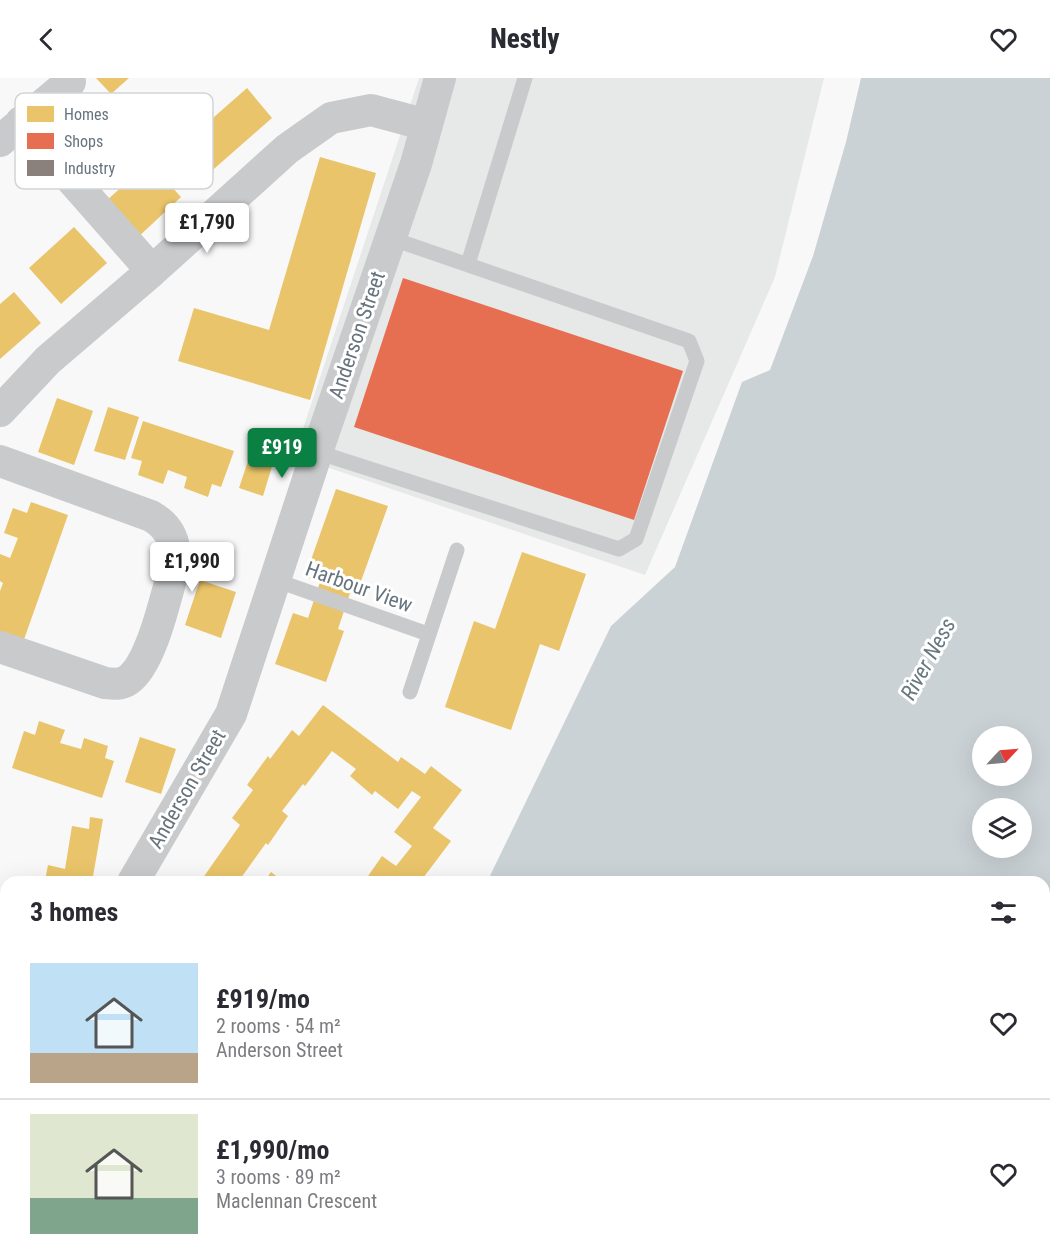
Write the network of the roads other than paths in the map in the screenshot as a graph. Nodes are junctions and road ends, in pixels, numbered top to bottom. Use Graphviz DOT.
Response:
graph roads {
  1 [pos="440,78"];
  2 [pos="525,78"];
  3 [pos="70,82"];
  4 [pos="57,93"];
  5 [pos="427,125"];
  6 [pos="69,189"];
  7 [pos="390,238"];
  8 [pos="468,264"];
  9 [pos="152,271"];
  10 [pos="0,411"];
  11 [pos="317,452"];
  12 [pos="0,461"];
  13 [pos="457,550"];
  14 [pos="275,580"];
  15 [pos="428,634"];
  16 [pos="0,647"];
  17 [pos="410,692"];
  18 [pos="136,876"];
  1 -- 5 [label="street, Anderson Street"];
  2 -- 8 [label="lane"];
  3 -- 4 [label="street"];
  5 -- 7 [label="street, Anderson Street"];
  5 -- 9 [label="street"];
  6 -- 9 [label="street"];
  7 -- 8 [label="lane"];
  7 -- 11 [label="street, Anderson Street"];
  8 -- 11 [label="lane"];
  9 -- 10 [label="street"];
  11 -- 14 [label="street, Anderson Street"];
  12 -- 16 [label="street"];
  13 -- 15 [label="lane, Harbour View"];
  14 -- 15 [label="lane, Harbour View"];
  14 -- 18 [label="street, Anderson Street"];
  15 -- 17 [label="lane, Harbour View"];
}
